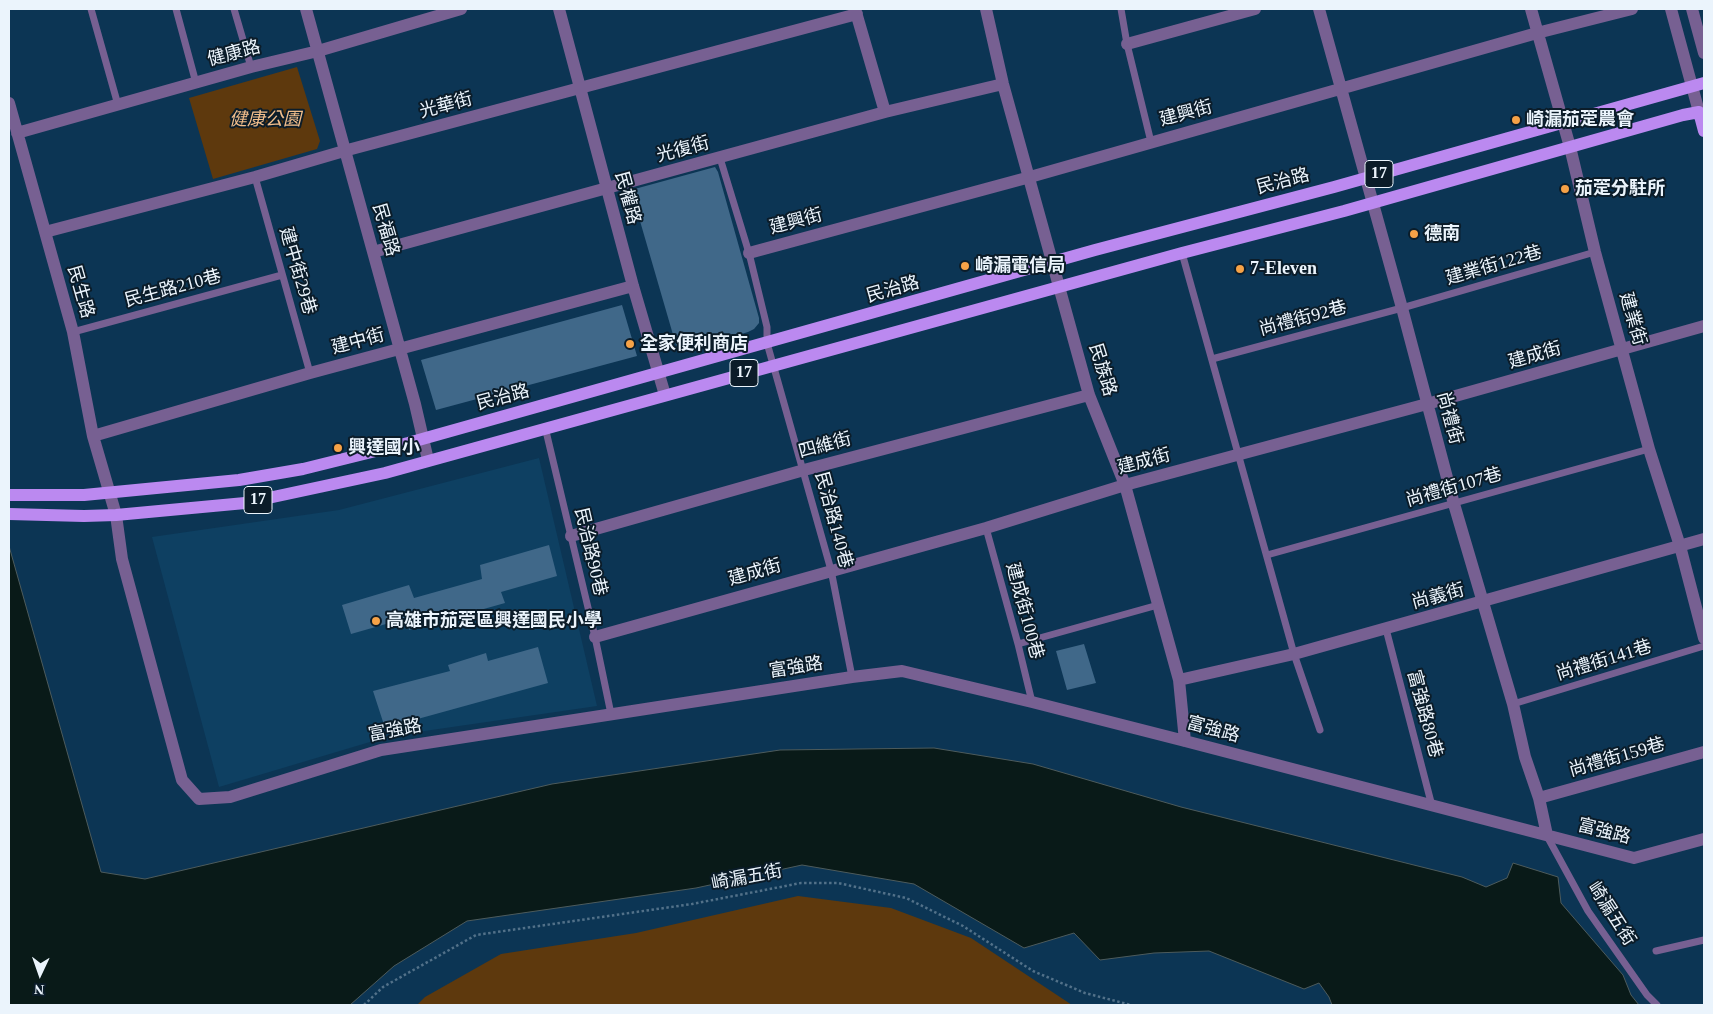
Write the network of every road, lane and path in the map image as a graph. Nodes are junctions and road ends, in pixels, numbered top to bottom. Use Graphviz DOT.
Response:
graph roads {
  1 [pos="91,9"];
  2 [pos="176,9"];
  3 [pos="234,9"];
  4 [pos="306,9"];
  5 [pos="461,9"];
  6 [pos="559,9"];
  7 [pos="986,9"];
  8 [pos="1121,9"];
  9 [pos="1255,9"];
  10 [pos="1319,9"];
  11 [pos="1530,9"];
  12 [pos="1632,9"];
  13 [pos="1671,9"];
  14 [pos="1692,9"];
  15 [pos="856,11"];
  16 [pos="1537,33"];
  17 [pos="1127,44"];
  18 [pos="318,51"];
  19 [pos="1704,53"];
  20 [pos="251,67"];
  21 [pos="196,83"];
  22 [pos="1003,84"];
  23 [pos="1698,85"];
  24 [pos="579,89"];
  25 [pos="1341,90"];
  26 [pos="9,103"];
  27 [pos="118,105"];
  28 [pos="1702,111"];
  29 [pos="885,112"];
  30 [pos="1563,122"];
  31 [pos="1704,131"];
  32 [pos="17,134"];
  33 [pos="1151,142"];
  34 [pos="1570,147"];
  35 [pos="344,151"];
  36 [pos="720,158"];
  37 [pos="255,177"];
  38 [pos="1030,177"];
  39 [pos="1366,177"];
  40 [pos="607,188"];
  41 [pos="1373,203"];
  42 [pos="45,232"];
  43 [pos="373,252"];
  44 [pos="1594,252"];
  45 [pos="749,253"];
  46 [pos="1182,253"];
  47 [pos="1052,263"];
  48 [pos="282,275"];
  49 [pos="633,286"];
  50 [pos="1060,287"];
  51 [pos="1402,308"];
  52 [pos="1704,326"];
  53 [pos="73,332"];
  54 [pos="767,343"];
  55 [pos="399,350"];
  56 [pos="1623,350"];
  57 [pos="1212,359"];
  58 [pos="773,365"];
  59 [pos="310,374"];
  60 [pos="658,374"];
  61 [pos="665,395"];
  62 [pos="1089,395"];
  63 [pos="1427,404"];
  64 [pos="545,427"];
  65 [pos="93,436"];
  66 [pos="423,438"];
  67 [pos="1649,449"];
  68 [pos="1238,454"];
  69 [pos="428,460"];
  70 [pos="804,470"];
  71 [pos="1125,485"];
  72 [pos="110,493"];
  73 [pos="9,495"];
  74 [pos="1454,504"];
  75 [pos="9,514"];
  76 [pos="116,515"];
  77 [pos="986,528"];
  78 [pos="571,536"];
  79 [pos="1704,540"];
  80 [pos="1680,546"];
  81 [pos="1266,555"];
  82 [pos="831,570"];
  83 [pos="1482,603"];
  84 [pos="1158,605"];
  85 [pos="1386,629"];
  86 [pos="595,637"];
  87 [pos="1704,638"];
  88 [pos="1018,644"];
  89 [pos="1704,646"];
  90 [pos="1294,654"];
  91 [pos="852,677"];
  92 [pos="1179,680"];
  93 [pos="1032,702"];
  94 [pos="1513,704"];
  95 [pos="610,714"];
  96 [pos="1320,730"];
  97 [pos="1185,741"];
  98 [pos="1704,752"];
  99 [pos="1539,798"];
  100 [pos="1432,806"];
  101 [pos="1547,835"];
  102 [pos="1704,839"];
  103 [pos="1704,940"];
  104 [pos="1656,951"];
  105 [pos="364,1005"];
  106 [pos="1131,1005"];
  107 [pos="1657,1005"];
  1 -- 27 [label="lane"];
  2 -- 21 [label="lane"];
  3 -- 20 [label="lane"];
  4 -- 18 [label="street, 民福路"];
  5 -- 18 [label="street, 健康路"];
  6 -- 24 [label="street, 民權路"];
  7 -- 22 [label="street, 民族路"];
  8 -- 17 [label="lane"];
  9 -- 17 [label="street"];
  10 -- 25 [label="street, 尚禮街"];
  11 -- 16 [label="street, 建業街"];
  12 -- 16 [label="street, 建興街"];
  13 -- 23 [label="street"];
  14 -- 19 [label="street"];
  15 -- 24 [label="street, 光華街"];
  15 -- 29 [label="street"];
  16 -- 25 [label="street, 建興街"];
  16 -- 30 [label="street, 建業街"];
  17 -- 33 [label="lane"];
  18 -- 20 [label="street, 健康路"];
  18 -- 35 [label="street, 民福路"];
  20 -- 21 [label="street, 健康路"];
  21 -- 27 [label="street, 健康路"];
  22 -- 29 [label="street, 光復街"];
  22 -- 38 [label="street, 民族路"];
  23 -- 28 [label="street"];
  23 -- 30 [label="main road, 民治路 / 17"];
  24 -- 35 [label="street, 光華街"];
  24 -- 40 [label="street, 民權路"];
  25 -- 33 [label="street, 建興街"];
  25 -- 39 [label="street, 尚禮街"];
  26 -- 32 [label="street, 民生路"];
  27 -- 32 [label="street, 健康路"];
  28 -- 31 [label="main road"];
  28 -- 34 [label="main road, 17"];
  29 -- 36 [label="street, 光復街"];
  30 -- 34 [label="street, 建業街"];
  30 -- 39 [label="main road, 民治路 / 17"];
  32 -- 42 [label="street, 民生路"];
  33 -- 38 [label="street, 建興街"];
  34 -- 41 [label="main road, 17"];
  34 -- 44 [label="street, 建業街"];
  35 -- 37 [label="street, 光華街"];
  35 -- 43 [label="street, 民福路"];
  36 -- 40 [label="street, 光復街"];
  36 -- 45 [label="lane, 民治路140巷"];
  37 -- 42 [label="street, 光華街"];
  37 -- 48 [label="lane, 建中街29巷"];
  38 -- 45 [label="street, 建興街"];
  38 -- 47 [label="street, 民族路"];
  39 -- 41 [label="street, 尚禮街"];
  39 -- 47 [label="main road, 民治路 / 17"];
  40 -- 43 [label="street, 光復街"];
  40 -- 49 [label="street, 民權路"];
  41 -- 46 [label="main road, 17"];
  41 -- 51 [label="street, 尚禮街"];
  42 -- 53 [label="street, 民生路"];
  43 -- 55 [label="street, 民福路"];
  44 -- 51 [label="lane, 建業街122巷"];
  44 -- 56 [label="street, 建業街"];
  45 -- 54 [label="lane, 民治路140巷"];
  46 -- 50 [label="main road, 17"];
  46 -- 57 [label="lane"];
  47 -- 50 [label="street, 民族路"];
  47 -- 54 [label="main road, 民治路 / 17"];
  48 -- 53 [label="lane, 民生路210巷"];
  48 -- 59 [label="lane, 建中街29巷"];
  49 -- 55 [label="street, 建中街"];
  49 -- 60 [label="street, 民權路"];
  50 -- 58 [label="main road, 17"];
  50 -- 62 [label="street, 民族路"];
  51 -- 57 [label="lane, 尚禮街92巷"];
  51 -- 63 [label="street, 尚禮街"];
  52 -- 56 [label="street, 建成街"];
  53 -- 65 [label="street, 民生路"];
  54 -- 58 [label="lane, 民治路140巷"];
  54 -- 60 [label="main road, 民治路 / 17"];
  55 -- 59 [label="street, 建中街"];
  55 -- 66 [label="street, 民福路"];
  56 -- 63 [label="street, 建成街"];
  56 -- 67 [label="street, 建業街"];
  57 -- 68 [label="lane"];
  58 -- 61 [label="main road, 17"];
  58 -- 70 [label="lane, 民治路140巷"];
  59 -- 65 [label="street, 建中街"];
  60 -- 61 [label="street, 民權路"];
  60 -- 66 [label="main road, 民治路 / 17"];
  61 -- 64 [label="main road, 17"];
  62 -- 70 [label="street, 四維街"];
  62 -- 71 [label="street, 民族路"];
  63 -- 68 [label="street, 建成街"];
  63 -- 74 [label="street, 尚禮街"];
  64 -- 69 [label="main road, 17"];
  64 -- 78 [label="lane, 民治路90巷"];
  65 -- 72 [label="street, 民生路"];
  66 -- 69 [label="street, 民福路"];
  66 -- 72 [label="main road, 民治路 / 17"];
  67 -- 74 [label="lane, 尚禮街107巷"];
  67 -- 80 [label="street, 建業街"];
  68 -- 71 [label="street, 建成街"];
  68 -- 81 [label="lane"];
  69 -- 76 [label="main road, 17"];
  70 -- 78 [label="street, 四維街"];
  70 -- 82 [label="lane, 民治路140巷"];
  71 -- 77 [label="street, 建成街"];
  71 -- 84 [label="street, 民族路"];
  72 -- 73 [label="main road, 民治路 / 17"];
  72 -- 76 [label="street, 富強路"];
  74 -- 81 [label="lane, 尚禮街107巷"];
  74 -- 83 [label="street, 尚禮街"];
  75 -- 76 [label="main road, 17"];
  76 -- 95 [label="street, 富強路"];
  77 -- 82 [label="street, 建成街"];
  77 -- 88 [label="lane, 建成街100巷"];
  78 -- 86 [label="lane, 民治路90巷"];
  79 -- 80 [label="street, 尚義街"];
  80 -- 83 [label="street, 尚義街"];
  80 -- 87 [label="street, 建業街"];
  81 -- 90 [label="lane"];
  82 -- 86 [label="street, 建成街"];
  82 -- 91 [label="lane, 民治路140巷"];
  83 -- 85 [label="street, 尚義街"];
  83 -- 94 [label="street, 尚禮街"];
  84 -- 88 [label="lane"];
  84 -- 92 [label="street, 民族路"];
  85 -- 90 [label="street, 尚義街"];
  85 -- 100 [label="lane, 富強路80巷"];
  86 -- 95 [label="lane, 民治路90巷"];
  88 -- 93 [label="lane, 建成街100巷"];
  89 -- 94 [label="lane, 尚禮街141巷"];
  90 -- 92 [label="street, 尚義街"];
  90 -- 96 [label="lane"];
  91 -- 93 [label="street, 富強路"];
  91 -- 95 [label="street, 富強路"];
  92 -- 97 [label="street, 民族路"];
  93 -- 97 [label="street, 富強路"];
  94 -- 99 [label="street, 尚禮街"];
  97 -- 100 [label="street, 富強路"];
  98 -- 99 [label="street, 尚禮街159巷"];
  99 -- 101 [label="street, 尚禮街"];
  100 -- 101 [label="street, 富強路"];
  101 -- 102 [label="street, 富強路"];
  101 -- 107 [label="lane, 崎漏五街"];
  103 -- 104 [label="lane"];
  105 -- 106 [label="path, 崎漏五街"];
}
